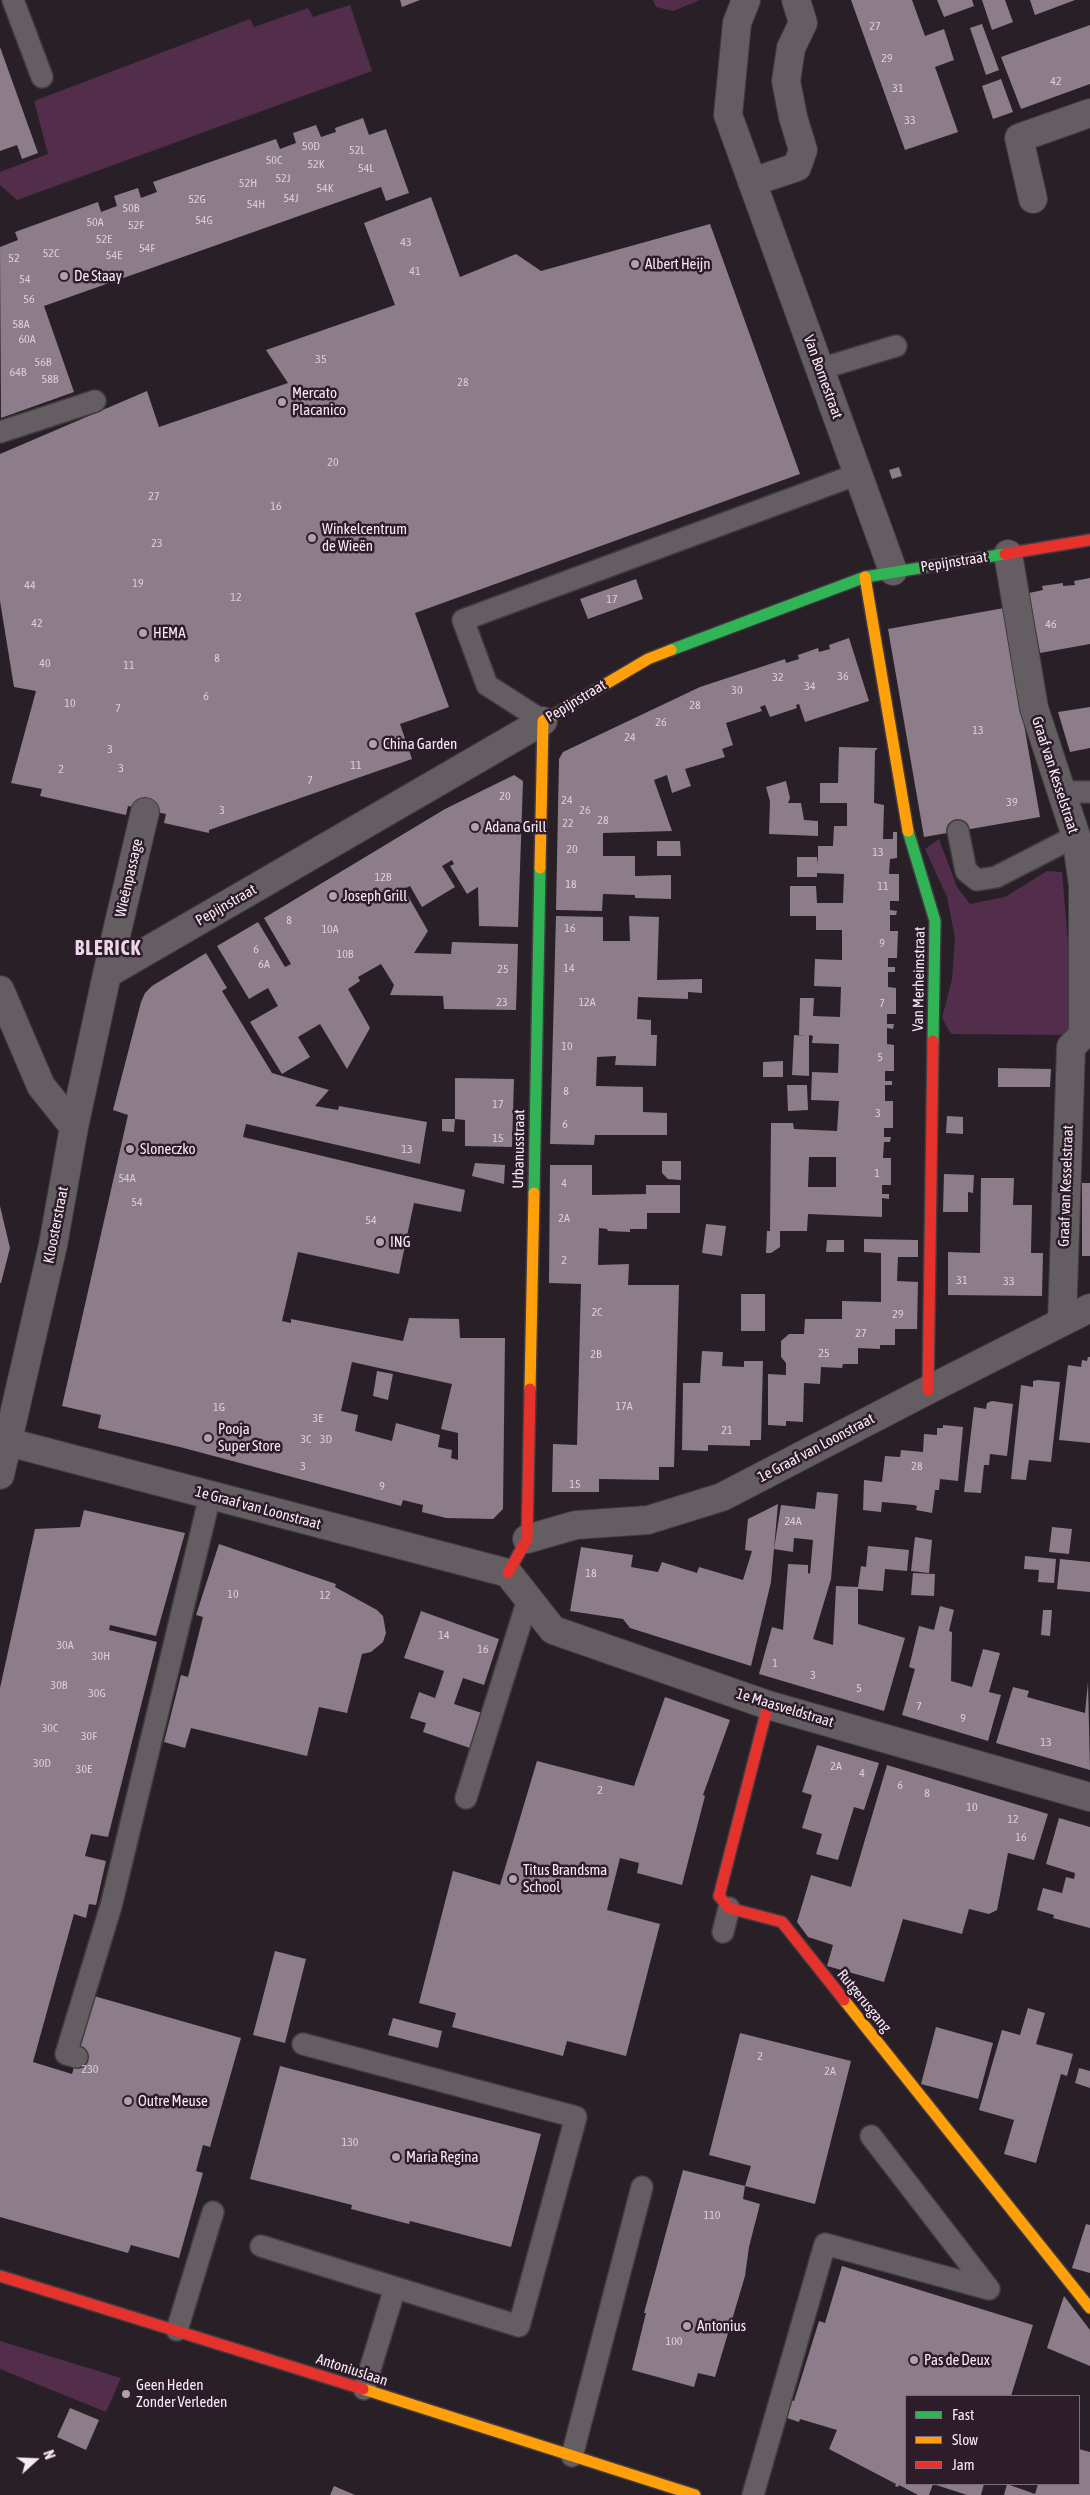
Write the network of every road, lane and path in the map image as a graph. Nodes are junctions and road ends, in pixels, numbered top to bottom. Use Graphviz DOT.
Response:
graph roads {
  1 [pos="13,0"];
  2 [pos="746,0"];
  3 [pos="796,0"];
  4 [pos="42,77"];
  5 [pos="1090,113"];
  6 [pos="752,182"];
  7 [pos="1033,199"];
  8 [pos="896,346"];
  9 [pos="820,369"];
  10 [pos="95,401"];
  11 [pos="0,432"];
  12 [pos="858,474"];
  13 [pos="1090,540"];
  14 [pos="1008,554"];
  15 [pos="893,571"];
  16 [pos="865,577"];
  17 [pos="543,721"];
  18 [pos="1061,792"];
  19 [pos="1090,792"];
  20 [pos="145,812"];
  21 [pos="958,831"];
  22 [pos="1076,836"];
  23 [pos="107,974"];
  24 [pos="0,990"];
  25 [pos="74,1127"];
  26 [pos="1090,1308"];
  27 [pos="1062,1322"];
  28 [pos="928,1390"];
  29 [pos="8,1442"];
  30 [pos="0,1475"];
  31 [pos="210,1496"];
  32 [pos="527,1539"];
  33 [pos="508,1573"];
  34 [pos="528,1600"];
  35 [pos="768,1705"];
  36 [pos="1090,1797"];
  37 [pos="466,1798"];
  38 [pos="729,1908"];
  39 [pos="724,1932"];
  40 [pos="303,2044"];
  41 [pos="77,2057"];
  42 [pos="871,2136"];
  43 [pos="642,2187"];
  44 [pos="212,2212"];
  45 [pos="261,2246"];
  46 [pos="0,2276"];
  47 [pos="395,2288"];
  48 [pos="1090,2308"];
  49 [pos="177,2330"];
  50 [pos="364,2389"];
  51 [pos="572,2456"];
  52 [pos="695,2495"];
  53 [pos="753,2495"];
  1 -- 4 [label="lane"];
  2 -- 6 [label="street, Van Bornestraat"];
  3 -- 6 [label="street"];
  5 -- 7 [label="street"];
  6 -- 9 [label="street, Van Bornestraat"];
  8 -- 9 [label="lane"];
  9 -- 12 [label="street, Van Bornestraat"];
  10 -- 11 [label="lane"];
  12 -- 15 [label="street, Van Bornestraat"];
  12 -- 17 [label="lane"];
  13 -- 14 [label="street, Pepijnstraat"];
  14 -- 15 [label="street, Pepijnstraat"];
  14 -- 18 [label="street, Graaf van Kesselstraat"];
  15 -- 16 [label="street, Pepijnstraat"];
  16 -- 17 [label="street, Pepijnstraat"];
  16 -- 28 [label="street, Van Merheimstraat"];
  17 -- 23 [label="street, Pepijnstraat"];
  17 -- 32 [label="street, Urbanusstraat"];
  18 -- 19 [label="lane"];
  18 -- 22 [label="street, Graaf van Kesselstraat"];
  20 -- 23 [label="street, Wieënpassage"];
  21 -- 22 [label="lane"];
  22 -- 27 [label="street, Graaf van Kesselstraat"];
  23 -- 25 [label="street, Kloosterstraat"];
  24 -- 25 [label="street"];
  25 -- 29 [label="street, Kloosterstraat"];
  26 -- 27 [label="street, 1e Graaf van Loonstraat"];
  27 -- 28 [label="street, 1e Graaf van Loonstraat"];
  28 -- 32 [label="street, 1e Graaf van Loonstraat"];
  29 -- 30 [label="street, Kloosterstraat"];
  29 -- 31 [label="street, 1e Graaf van Loonstraat"];
  31 -- 33 [label="street, 1e Graaf van Loonstraat"];
  31 -- 41 [label="lane"];
  32 -- 33 [label="street, Urbanusstraat"];
  33 -- 34 [label="street, 1e Maasveldstraat"];
  34 -- 35 [label="street, 1e Maasveldstraat"];
  34 -- 37 [label="lane"];
  35 -- 36 [label="street, 1e Maasveldstraat"];
  35 -- 38 [label="street"];
  38 -- 39 [label="lane"];
  38 -- 48 [label="street, Rutgerusgang"];
  40 -- 47 [label="lane"];
  42 -- 53 [label="lane"];
  43 -- 51 [label="lane"];
  44 -- 49 [label="lane"];
  45 -- 47 [label="lane"];
  46 -- 49 [label="street, Antoniuslaan"];
  47 -- 50 [label="lane"];
  49 -- 50 [label="street, Antoniuslaan"];
  50 -- 51 [label="street, Antoniuslaan"];
  51 -- 52 [label="street, Antoniuslaan"];
}
